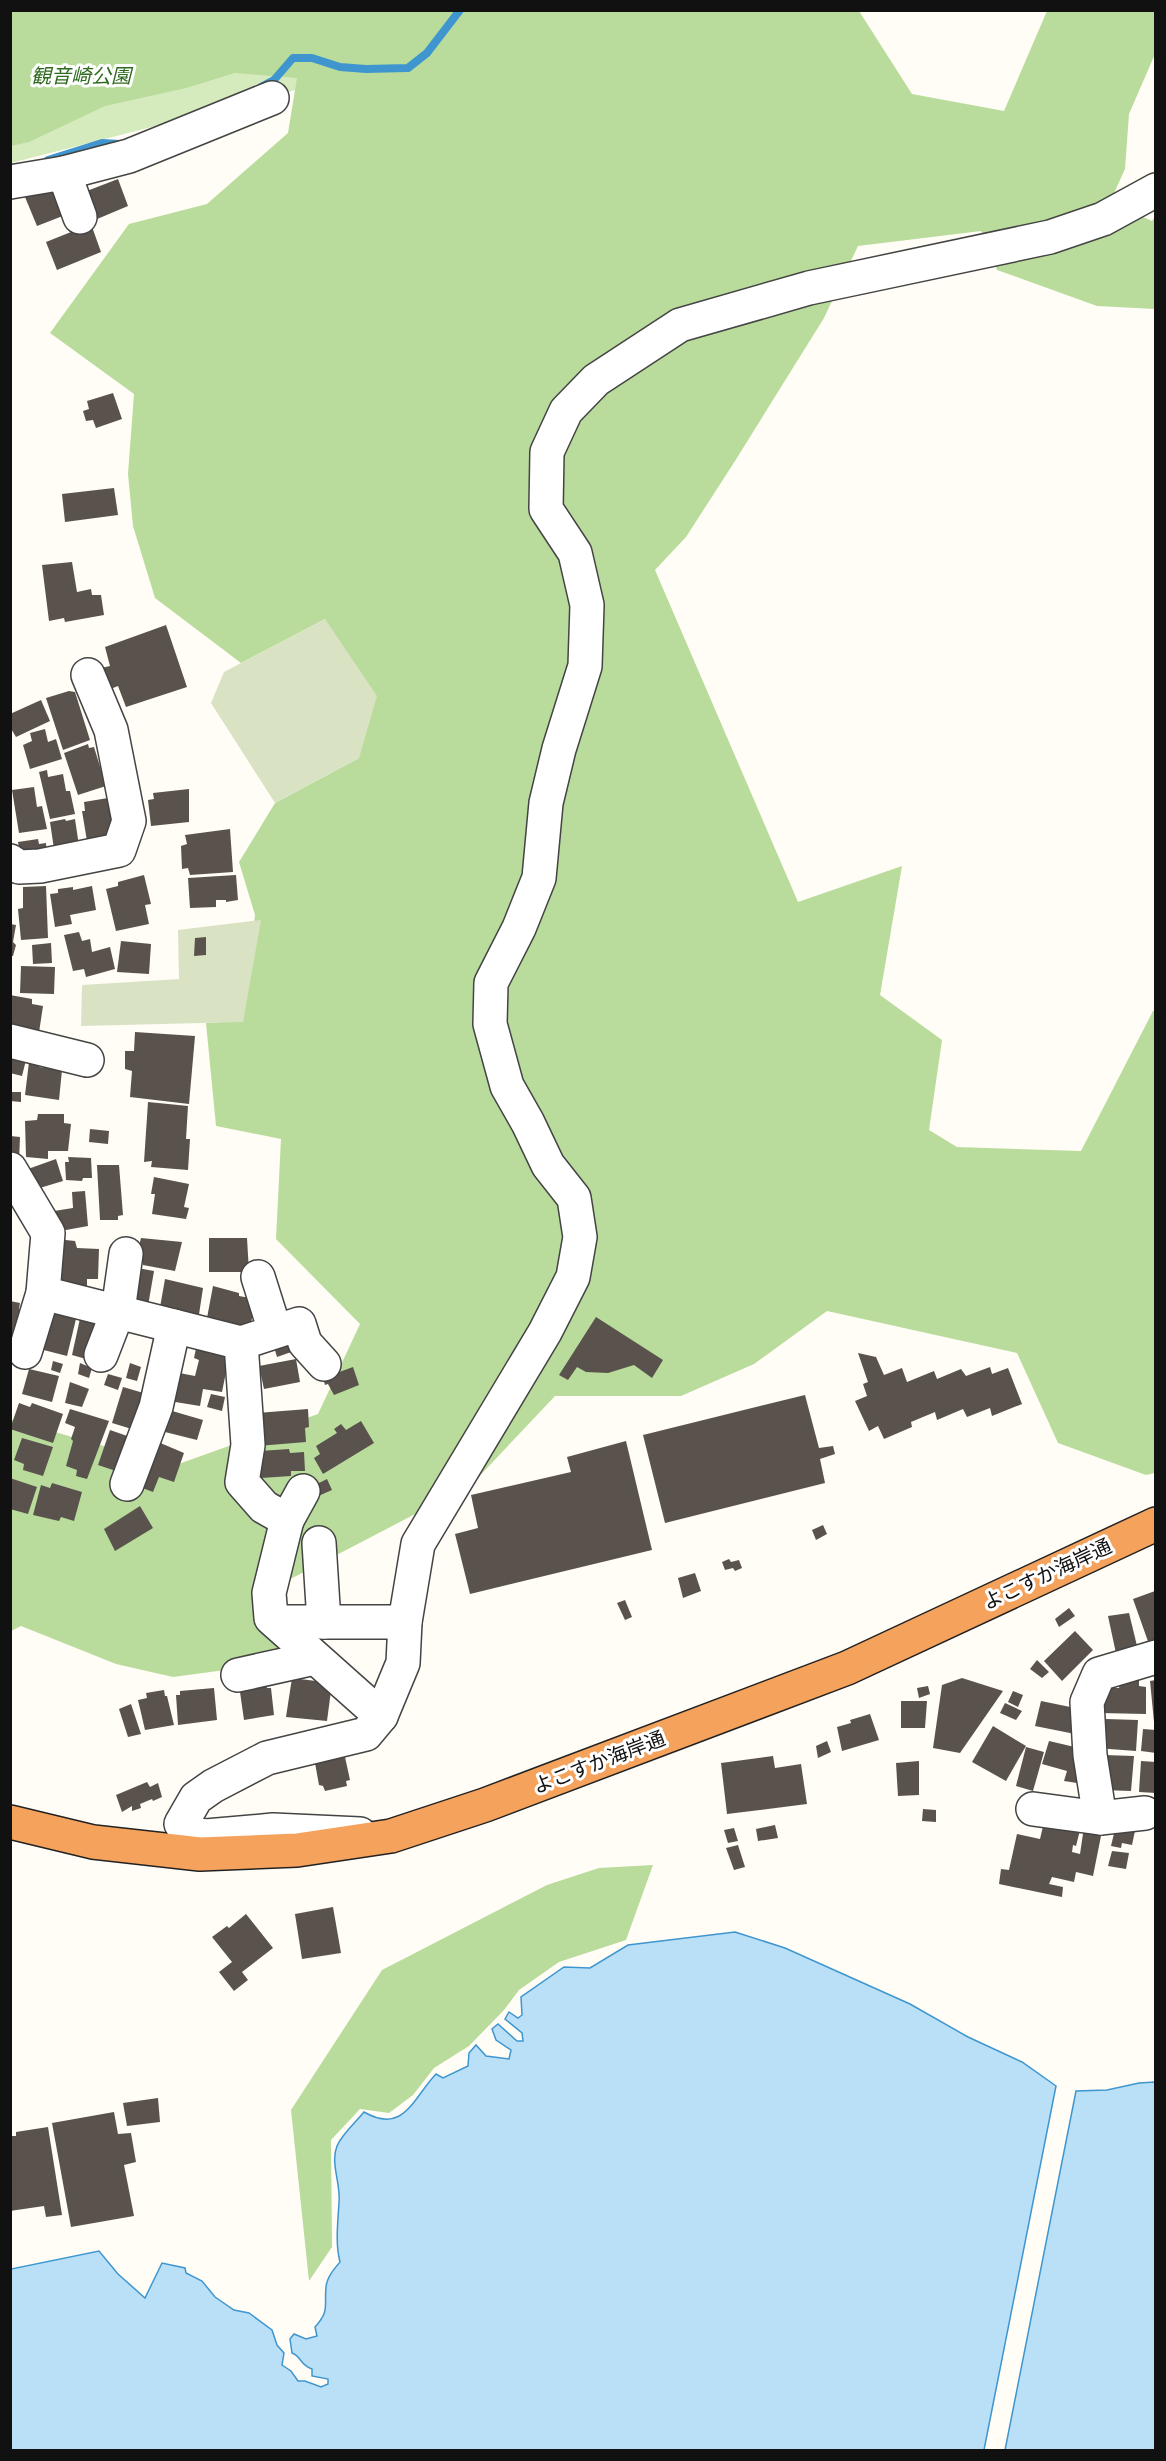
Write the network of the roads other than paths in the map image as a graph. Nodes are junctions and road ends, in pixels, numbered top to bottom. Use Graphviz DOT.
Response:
graph roads {
  1 [pos="272,98"];
  2 [pos="64,173"];
  3 [pos="10,182"];
  4 [pos="1155,190"];
  5 [pos="80,217"];
  6 [pos="88,675"];
  7 [pos="10,861"];
  8 [pos="10,1041"];
  9 [pos="87,1060"];
  10 [pos="10,1169"];
  11 [pos="126,1254"];
  12 [pos="258,1277"];
  13 [pos="43,1293"];
  14 [pos="118,1311"];
  15 [pos="174,1326"];
  16 [pos="275,1331"];
  17 [pos="241,1343"];
  18 [pos="25,1352"];
  19 [pos="101,1355"];
  20 [pos="324,1364"];
  21 [pos="127,1484"];
  22 [pos="303,1491"];
  23 [pos="287,1520"];
  24 [pos="1155,1524"];
  25 [pos="319,1543"];
  26 [pos="276,1622"];
  27 [pos="324,1622"];
  28 [pos="405,1622"];
  29 [pos="1155,1657"];
  30 [pos="315,1658"];
  31 [pos="238,1675"];
  32 [pos="381,1716"];
  33 [pos="1033,1809"];
  34 [pos="1145,1813"];
  35 [pos="1100,1818"];
  36 [pos="10,1822"];
  37 [pos="391,1836"];
  1 -- 2 [label="street"];
  2 -- 3 [label="street"];
  2 -- 5 [label="street"];
  4 -- 28 [label="street"];
  6 -- 7 [label="street"];
  8 -- 9 [label="street"];
  10 -- 13 [label="street"];
  11 -- 14 [label="street"];
  12 -- 16 [label="street"];
  13 -- 14 [label="street"];
  13 -- 18 [label="street"];
  14 -- 15 [label="street"];
  14 -- 19 [label="street"];
  15 -- 17 [label="street"];
  15 -- 21 [label="street"];
  16 -- 17 [label="street"];
  16 -- 20 [label="street"];
  17 -- 23 [label="street"];
  22 -- 23 [label="street"];
  23 -- 26 [label="street"];
  24 -- 37 [label="highway, よこすか海岸通"];
  25 -- 27 [label="street"];
  26 -- 27 [label="street"];
  26 -- 30 [label="street"];
  27 -- 28 [label="street"];
  28 -- 32 [label="street"];
  29 -- 35 [label="street"];
  30 -- 31 [label="street"];
  30 -- 32 [label="street"];
  32 -- 37 [label="street"];
  33 -- 35 [label="street"];
  34 -- 35 [label="street"];
  36 -- 37 [label="highway, よこすか海岸通"];
}
